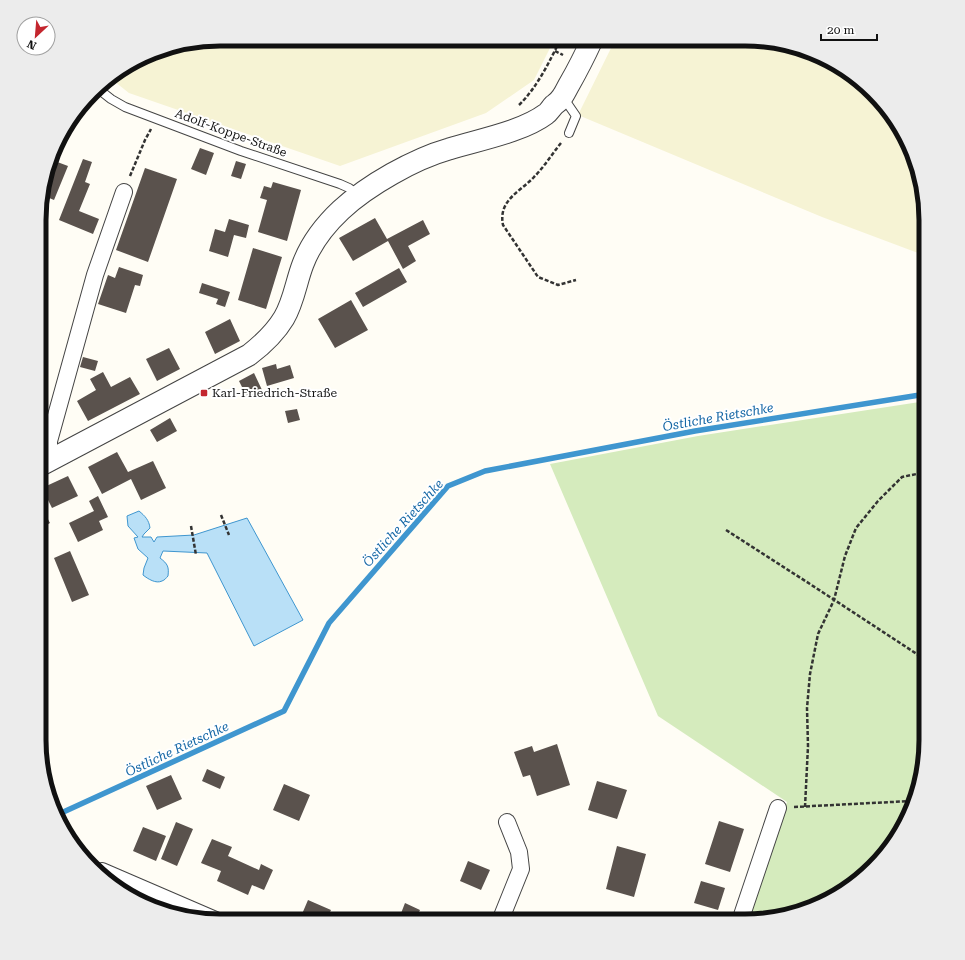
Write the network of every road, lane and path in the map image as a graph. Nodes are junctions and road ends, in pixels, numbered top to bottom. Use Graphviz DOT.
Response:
graph roads {
  1 [pos="557,46"];
  2 [pos="589,46"];
  3 [pos="555,51"];
  4 [pos="102,92"];
  5 [pos="563,96"];
  6 [pos="157,119"];
  7 [pos="569,133"];
  8 [pos="131,171"];
  9 [pos="124,192"];
  10 [pos="359,196"];
  11 [pos="576,280"];
  12 [pos="46,462"];
  13 [pos="919,473"];
  14 [pos="221,515"];
  15 [pos="191,526"];
  16 [pos="726,530"];
  17 [pos="229,535"];
  18 [pos="196,555"];
  19 [pos="834,600"];
  20 [pos="919,655"];
  21 [pos="908,801"];
  22 [pos="805,807"];
  23 [pos="778,808"];
  24 [pos="507,822"];
  25 [pos="109,874"];
  26 [pos="197,913"];
  27 [pos="503,914"];
  28 [pos="742,914"];
  1 -- 3 [label="path"];
  2 -- 5 [label="street"];
  4 -- 6 [label="lane, Adolf-Koppe-Straße"];
  5 -- 7 [label="lane"];
  5 -- 10 [label="street"];
  6 -- 8 [label="path"];
  6 -- 10 [label="lane, Adolf-Koppe-Straße"];
  7 -- 11 [label="path"];
  9 -- 12 [label="street"];
  10 -- 12 [label="street"];
  13 -- 19 [label="path"];
  14 -- 17 [label="path"];
  15 -- 18 [label="path"];
  16 -- 19 [label="path"];
  19 -- 20 [label="path"];
  19 -- 22 [label="path"];
  21 -- 22 [label="path"];
  22 -- 23 [label="path"];
  23 -- 28 [label="street"];
  24 -- 27 [label="street"];
  25 -- 26 [label="street"];
}
